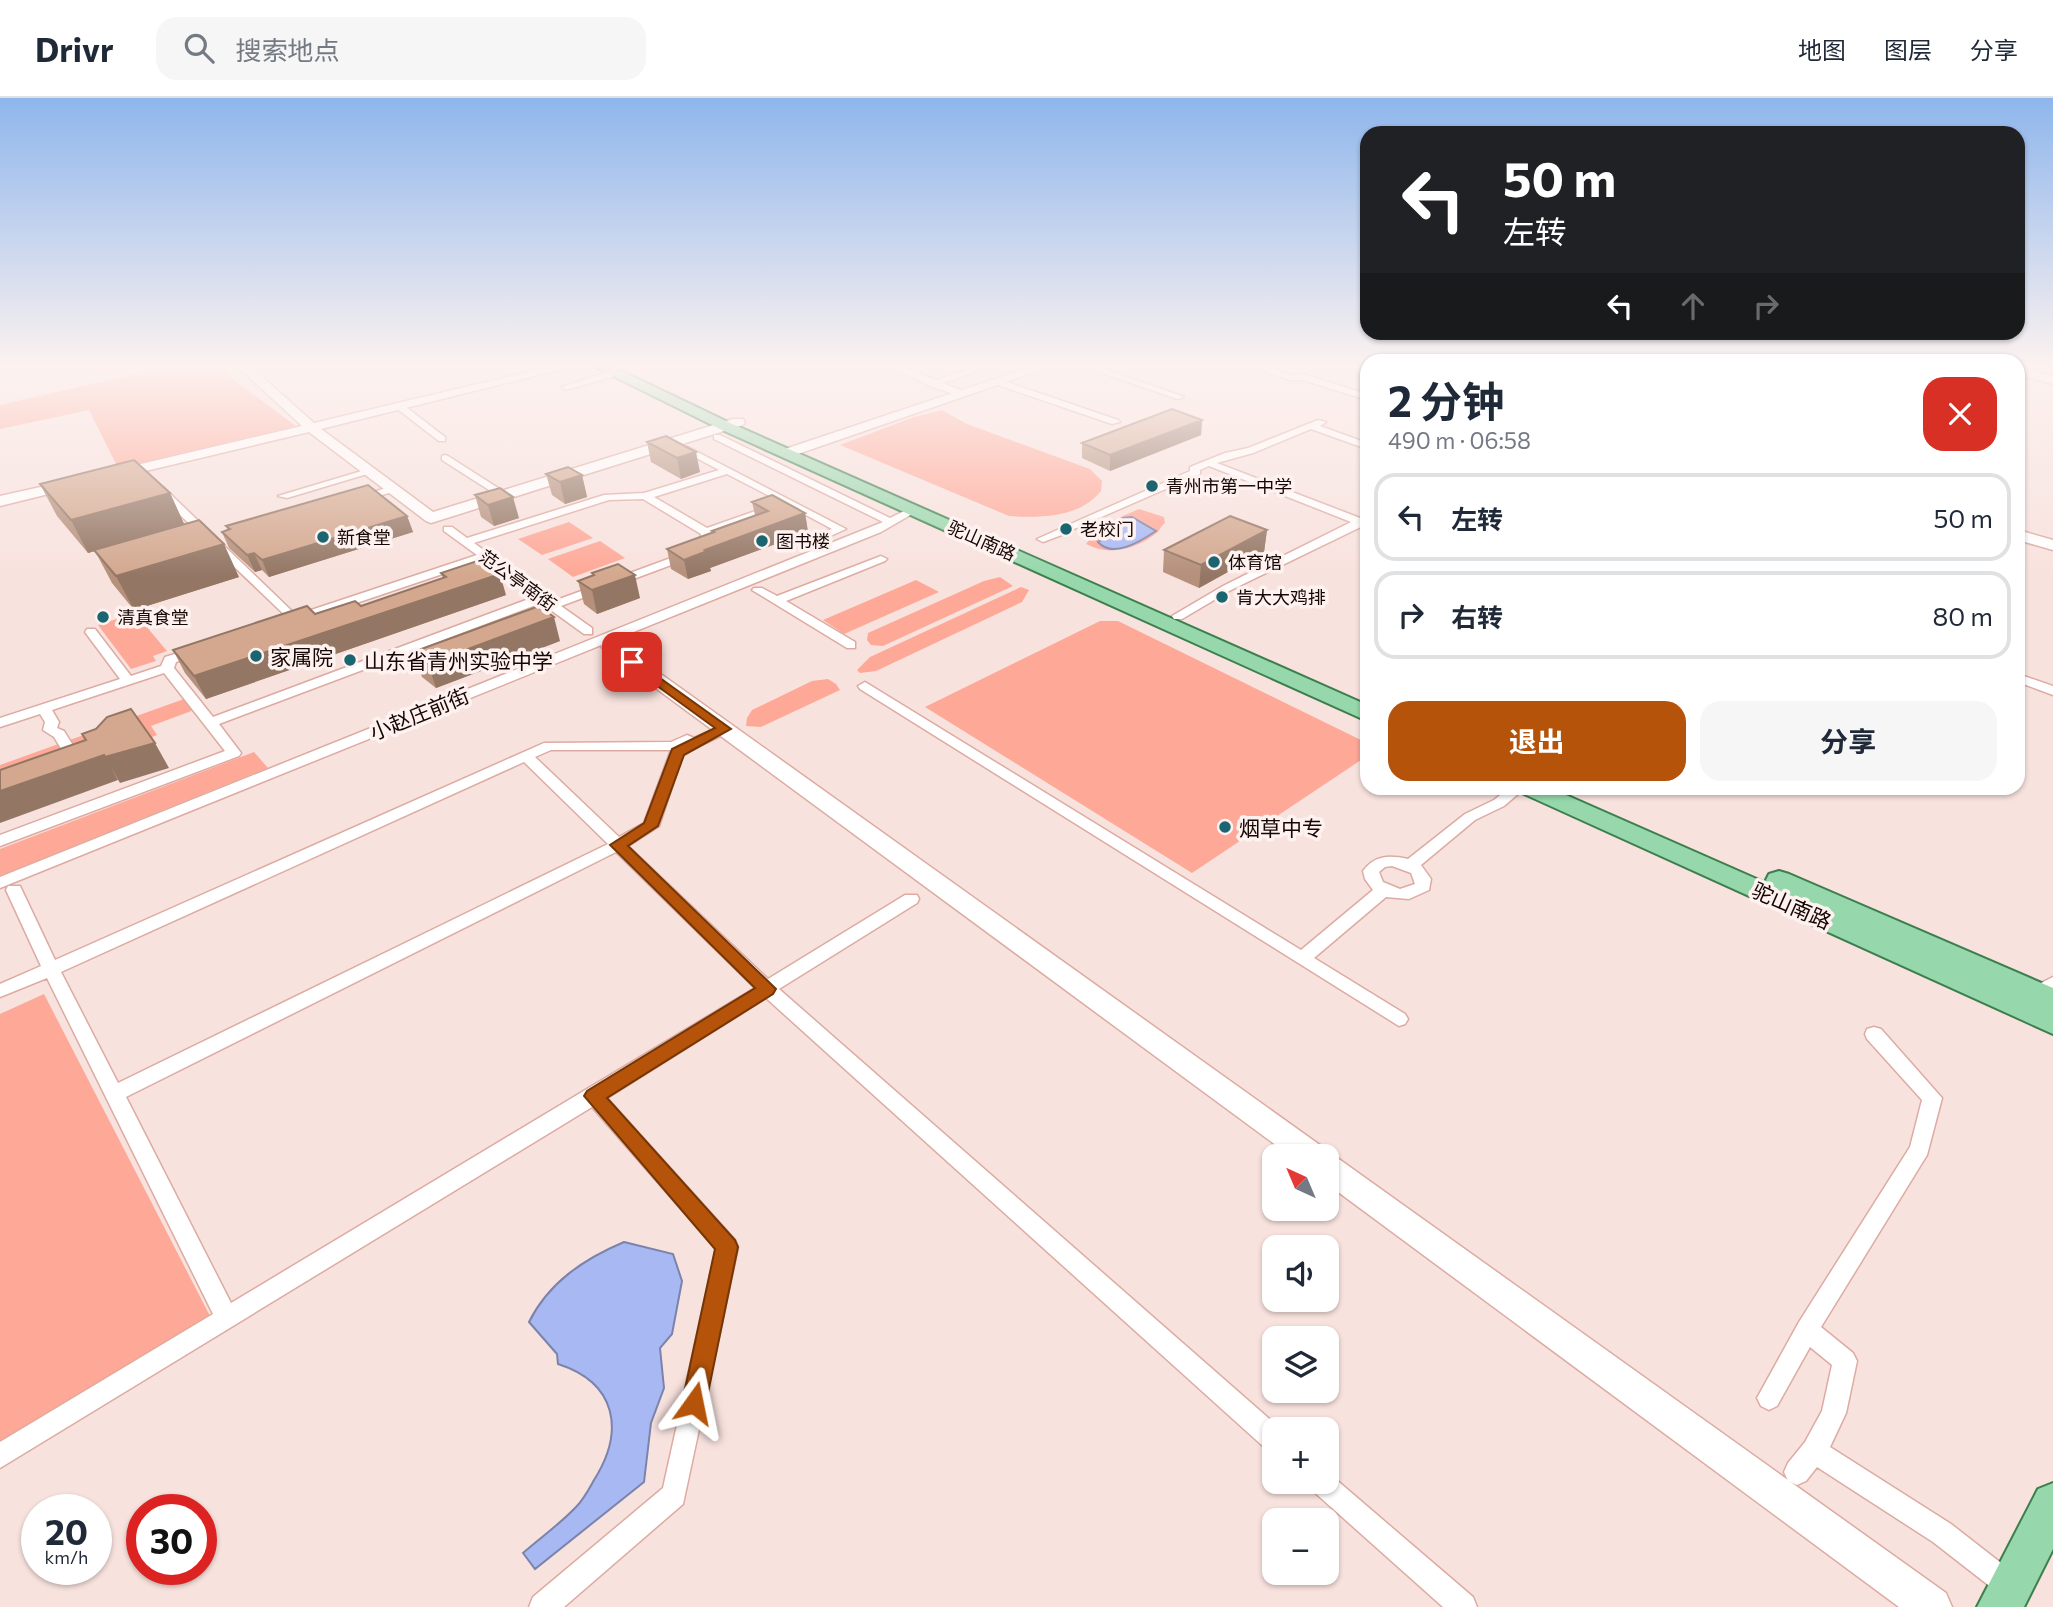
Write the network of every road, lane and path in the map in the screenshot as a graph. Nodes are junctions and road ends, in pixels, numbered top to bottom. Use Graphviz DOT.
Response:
graph roads {
  1 [pos="282,435"];
  2 [pos="320,435"];
  3 [pos="437,435"];
  4 [pos="702,435"];
  5 [pos="740,435"];
  6 [pos="867,435"];
  7 [pos="1288,435"];
  8 [pos="1342,435"];
  9 [pos="442,439"];
  10 [pos="1360,443"];
  11 [pos="688,450"];
  12 [pos="1250,451"];
  13 [pos="445,458"];
  14 [pos="1209,463"];
  15 [pos="796,466"];
  16 [pos="1221,467"];
  17 [pos="135,470"];
  18 [pos="727,471"];
  19 [pos="369,472"];
  20 [pos="1196,472"];
  21 [pos="749,482"];
  22 [pos="392,489"];
  23 [pos="766,491"];
  24 [pos="504,495"];
  25 [pos="283,496"];
  26 [pos="645,496"];
  27 [pos="0,501"];
  28 [pos="346,503"];
  29 [pos="789,503"];
  30 [pos="914,510"];
  31 [pos="886,520"];
  32 [pos="1360,520"];
  33 [pos="1360,524"];
  34 [pos="449,529"];
  35 [pos="707,533"];
  36 [pos="822,536"];
  37 [pos="2025,537"];
  38 [pos="1043,539"];
  39 [pos="466,542"];
  40 [pos="2053,545"];
  41 [pos="486,556"];
  42 [pos="881,559"];
  43 [pos="758,590"];
  44 [pos="776,601"];
  45 [pos="548,602"];
  46 [pos="290,615"];
  47 [pos="1178,616"];
  48 [pos="278,625"];
  49 [pos="92,632"];
  50 [pos="600,639"];
  51 [pos="215,645"];
  52 [pos="851,645"];
  53 [pos="167,668"];
  54 [pos="128,681"];
  55 [pos="2025,681"];
  56 [pos="865,686"];
  57 [pos="2053,691"];
  58 [pos="1360,697"];
  59 [pos="44,709"];
  60 [pos="1360,711"];
  61 [pos="0,723"];
  62 [pos="210,723"];
  63 [pos="721,726"];
  64 [pos="59,735"];
  65 [pos="526,756"];
  66 [pos="1509,795"];
  67 [pos="1547,795"];
  68 [pos="1584,795"];
  69 [pos="0,841"];
  70 [pos="618,845"];
  71 [pos="1411,865"];
  72 [pos="7,886"];
  73 [pos="1384,890"];
  74 [pos="911,899"];
  75 [pos="1302,958"];
  76 [pos="51,969"];
  77 [pos="767,989"];
  78 [pos="0,991"];
  79 [pos="2047,992"];
  80 [pos="1399,1018"];
  81 [pos="2053,1023"];
  82 [pos="1874,1034"];
  83 [pos="114,1094"];
  84 [pos="594,1096"];
  85 [pos="1296,1144"];
  86 [pos="1339,1175"];
  87 [pos="227,1318"];
  88 [pos="1807,1330"];
  89 [pos="1769,1398"];
  90 [pos="1262,1428"];
  91 [pos="1814,1451"];
  92 [pos="0,1456"];
  93 [pos="1797,1472"];
  94 [pos="1336,1494"];
  95 [pos="2053,1504"];
  96 [pos="2005,1597"];
  97 [pos="543,1607"];
  98 [pos="1463,1607"];
  99 [pos="1932,1607"];
  1 -- 17 [label="street"];
  2 -- 19 [label="street"];
  3 -- 9 [label="street"];
  4 -- 24 [label="street"];
  5 -- 15 [label="main road, 驼山南路"];
  6 -- 15 [label="street"];
  7 -- 12 [label="street"];
  8 -- 10 [label="street"];
  11 -- 18 [label="street"];
  12 -- 14 [label="street"];
  12 -- 16 [label="street"];
  13 -- 24 [label="street"];
  14 -- 16 [label="street"];
  14 -- 20 [label="street"];
  15 -- 21 [label="street"];
  15 -- 23 [label="street"];
  15 -- 30 [label="main road, 驼山南路"];
  15 -- 31 [label="street"];
  15 -- 47 [label="main road, 驼山南路"];
  16 -- 20 [label="street"];
  16 -- 32 [label="street"];
  17 -- 27 [label="street"];
  17 -- 46 [label="street"];
  18 -- 21 [label="street"];
  18 -- 26 [label="street"];
  19 -- 22 [label="street"];
  19 -- 25 [label="street"];
  20 -- 38 [label="street"];
  21 -- 23 [label="street"];
  22 -- 24 [label="street"];
  22 -- 28 [label="street"];
  23 -- 29 [label="street"];
  26 -- 35 [label="street"];
  26 -- 39 [label="street"];
  29 -- 35 [label="street"];
  29 -- 36 [label="street"];
  30 -- 50 [label="street, 小赵庄前街"];
  30 -- 60 [label="main road, 驼山南路"];
  33 -- 47 [label="street"];
  34 -- 39 [label="street, 范公亭南街"];
  35 -- 45 [label="street"];
  37 -- 40 [label="street"];
  39 -- 41 [label="street, 范公亭南街"];
  41 -- 45 [label="street, 范公亭南街"];
  41 -- 48 [label="street"];
  42 -- 44 [label="street"];
  43 -- 44 [label="street"];
  44 -- 52 [label="street"];
  45 -- 50 [label="street, 范公亭南街"];
  45 -- 62 [label="street"];
  47 -- 58 [label="main road, 驼山南路"];
  49 -- 54 [label="street"];
  50 -- 63 [label="street"];
  50 -- 72 [label="street, 小赵庄前街"];
  51 -- 53 [label="street"];
  53 -- 54 [label="street"];
  53 -- 62 [label="street"];
  54 -- 59 [label="street"];
  55 -- 57 [label="street"];
  56 -- 75 [label="street"];
  59 -- 61 [label="street"];
  59 -- 64 [label="street"];
  62 -- 69 [label="street"];
  63 -- 65 [label="street"];
  63 -- 70 [label="street"];
  63 -- 85 [label="street"];
  65 -- 70 [label="street"];
  65 -- 76 [label="street"];
  66 -- 71 [label="street"];
  67 -- 81 [label="main road, 驼山南路"];
  68 -- 79 [label="main road, 驼山南路"];
  70 -- 77 [label="street"];
  70 -- 83 [label="street"];
  71 -- 73 [label="street"];
  71 -- 73 [label="street"];
  72 -- 76 [label="street"];
  73 -- 75 [label="street"];
  74 -- 77 [label="street"];
  75 -- 80 [label="street"];
  76 -- 78 [label="street"];
  76 -- 83 [label="street"];
  77 -- 84 [label="street"];
  77 -- 90 [label="street"];
  82 -- 88 [label="street"];
  83 -- 87 [label="street"];
  84 -- 87 [label="street"];
  84 -- 97 [label="street"];
  86 -- 99 [label="street"];
  87 -- 92 [label="street"];
  88 -- 89 [label="street"];
  88 -- 91 [label="street"];
  91 -- 93 [label="street"];
  91 -- 96 [label="street"];
  94 -- 98 [label="street"];
  95 -- 96 [label="main road"];
}
